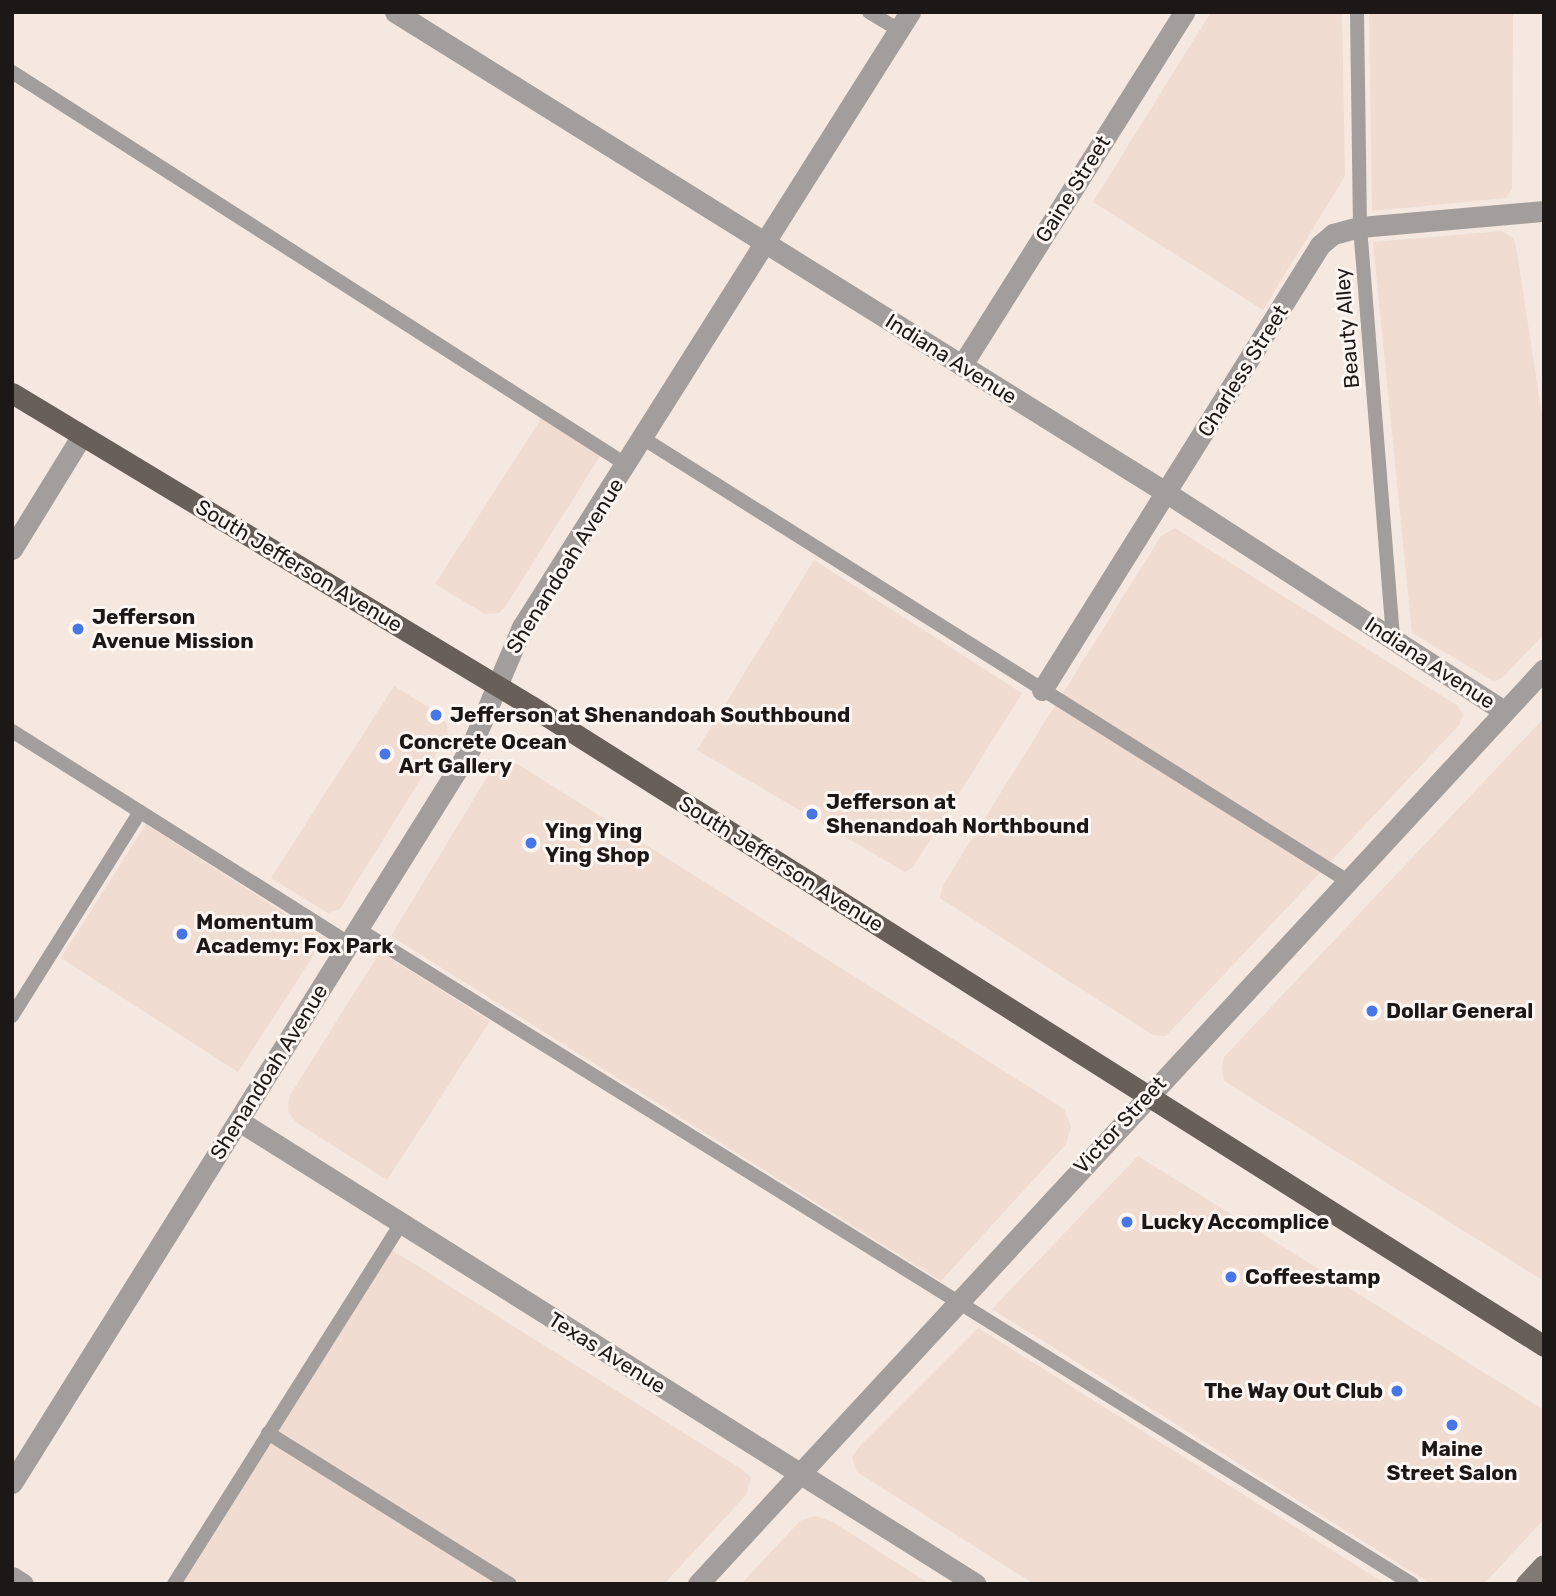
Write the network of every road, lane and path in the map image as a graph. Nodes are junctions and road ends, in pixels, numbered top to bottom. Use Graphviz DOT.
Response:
graph roads {
  1 [pos="395,12"];
  2 [pos="869,12"];
  3 [pos="1184,12"];
  4 [pos="1357,12"];
  5 [pos="904,21"];
  6 [pos="12,72"];
  7 [pos="1544,211"];
  8 [pos="1360,227"];
  9 [pos="765,243"];
  10 [pos="962,365"];
  11 [pos="12,393"];
  12 [pos="81,437"];
  13 [pos="644,439"];
  14 [pos="627,464"];
  15 [pos="1167,493"];
  16 [pos="12,549"];
  17 [pos="1393,640"];
  18 [pos="1544,669"];
  19 [pos="496,685"];
  20 [pos="1042,690"];
  21 [pos="1504,711"];
  22 [pos="12,731"];
  23 [pos="140,811"];
  24 [pos="1346,880"];
  25 [pos="354,936"];
  26 [pos="12,1016"];
  27 [pos="1146,1096"];
  28 [pos="239,1121"];
  29 [pos="401,1223"];
  30 [pos="956,1302"];
  31 [pos="1544,1346"];
  32 [pos="268,1433"];
  33 [pos="799,1473"];
  34 [pos="12,1483"];
  35 [pos="1544,1565"];
  36 [pos="12,1577"];
  37 [pos="23,1584"];
  38 [pos="174,1584"];
  39 [pos="510,1584"];
  40 [pos="698,1584"];
  41 [pos="976,1584"];
  42 [pos="1412,1584"];
  43 [pos="1526,1584"];
  1 -- 9 [label="street, Indiana Avenue"];
  2 -- 5 [label="lane"];
  3 -- 10 [label="street, Gaine Street"];
  4 -- 8 [label="lane, Beauty Alley"];
  5 -- 9 [label="street, Shenandoah Avenue"];
  6 -- 14 [label="lane"];
  7 -- 8 [label="street, Charless Street"];
  8 -- 15 [label="street, Charless Street"];
  8 -- 17 [label="lane, Beauty Alley"];
  9 -- 10 [label="street, Indiana Avenue"];
  9 -- 13 [label="street, Shenandoah Avenue"];
  10 -- 15 [label="street, Indiana Avenue"];
  11 -- 12 [label="main road, South Jefferson Avenue"];
  12 -- 16 [label="street"];
  12 -- 19 [label="main road, South Jefferson Avenue"];
  13 -- 14 [label="street, Shenandoah Avenue"];
  13 -- 20 [label="lane"];
  14 -- 19 [label="street, Shenandoah Avenue"];
  15 -- 17 [label="street, Indiana Avenue"];
  15 -- 20 [label="street, Charless Street"];
  17 -- 21 [label="street, Indiana Avenue"];
  18 -- 21 [label="street, Victor Street"];
  19 -- 25 [label="street, Shenandoah Avenue"];
  19 -- 27 [label="main road, South Jefferson Avenue"];
  20 -- 24 [label="lane"];
  21 -- 24 [label="street, Victor Street"];
  22 -- 23 [label="lane"];
  23 -- 25 [label="lane"];
  23 -- 26 [label="lane"];
  24 -- 27 [label="street, Victor Street"];
  25 -- 28 [label="street, Shenandoah Avenue"];
  25 -- 30 [label="lane"];
  27 -- 30 [label="street, Victor Street"];
  27 -- 31 [label="main road, South Jefferson Avenue"];
  28 -- 29 [label="street, Texas Avenue"];
  28 -- 34 [label="street, Shenandoah Avenue"];
  29 -- 32 [label="lane"];
  29 -- 33 [label="street, Texas Avenue"];
  30 -- 33 [label="street, Victor Street"];
  30 -- 42 [label="lane"];
  32 -- 38 [label="lane"];
  32 -- 39 [label="lane"];
  33 -- 40 [label="street, Victor Street"];
  33 -- 41 [label="street, Texas Avenue"];
  35 -- 43 [label="street"];
  36 -- 37 [label="street"];
}
